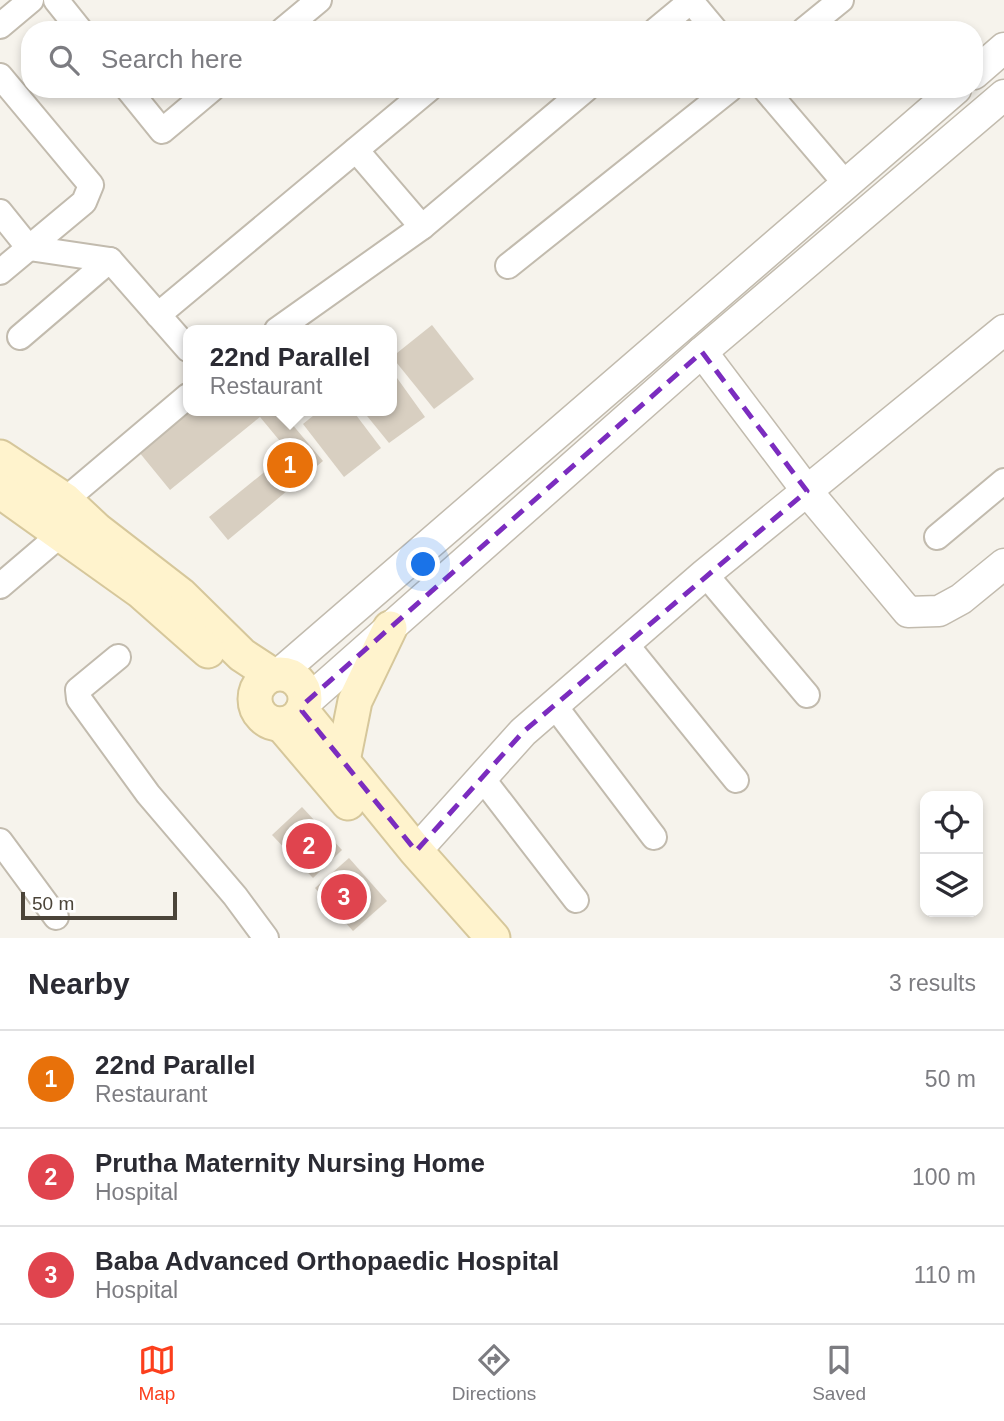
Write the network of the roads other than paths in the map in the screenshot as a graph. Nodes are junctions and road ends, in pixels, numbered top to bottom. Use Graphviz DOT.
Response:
graph roads {
  1 [pos="31,0"];
  2 [pos="318,0"];
  3 [pos="691,0"];
  4 [pos="841,0"];
  5 [pos="62,2"];
  6 [pos="74,21"];
  7 [pos="294,21"];
  8 [pos="666,21"];
  9 [pos="708,21"];
  10 [pos="815,21"];
  11 [pos="0,26"];
  12 [pos="1004,48"];
  13 [pos="983,66"];
  14 [pos="0,76"];
  15 [pos="135,98"];
  16 [pos="201,98"];
  17 [pos="418,98"];
  18 [pos="567,98"];
  19 [pos="719,98"];
  20 [pos="773,98"];
  21 [pos="946,98"];
  22 [pos="1000,107"];
  23 [pos="356,150"];
  24 [pos="846,184"];
  25 [pos="0,212"];
  26 [pos="422,227"];
  27 [pos="29,248"];
  28 [pos="110,260"];
  29 [pos="508,265"];
  30 [pos="0,272"];
  31 [pos="158,315"];
  32 [pos="284,325"];
  33 [pos="20,337"];
  34 [pos="1002,337"];
  35 [pos="183,343"];
  36 [pos="702,352"];
  37 [pos="183,400"];
  38 [pos="0,457"];
  39 [pos="1004,481"];
  40 [pos="0,491"];
  41 [pos="807,491"];
  42 [pos="65,500"];
  43 [pos="61,534"];
  44 [pos="937,537"];
  45 [pos="1004,564"];
  46 [pos="705,574"];
  47 [pos="0,586"];
  48 [pos="390,628"];
  49 [pos="625,643"];
  50 [pos="118,656"];
  51 [pos="269,680"];
  52 [pos="807,695"];
  53 [pos="554,705"];
  54 [pos="296,713"];
  55 [pos="342,761"];
  56 [pos="482,778"];
  57 [pos="736,780"];
  58 [pos="654,837"];
  59 [pos="0,841"];
  60 [pos="416,851"];
  61 [pos="576,900"];
  62 [pos="56,917"];
  63 [pos="254,934"];
  64 [pos="463,938"];
  65 [pos="493,938"];
  1 -- 11 [label="street"];
  2 -- 7 [label="street"];
  3 -- 8 [label="street"];
  3 -- 9 [label="street"];
  4 -- 10 [label="street"];
  5 -- 6 [label="street"];
  12 -- 13 [label="street"];
  14 -- 27 [label="street"];
  15 -- 16 [label="street"];
  17 -- 23 [label="street"];
  18 -- 26 [label="street"];
  19 -- 29 [label="street"];
  20 -- 24 [label="street"];
  21 -- 24 [label="street"];
  22 -- 36 [label="street"];
  23 -- 26 [label="street"];
  23 -- 31 [label="street"];
  24 -- 51 [label="street"];
  25 -- 27 [label="street"];
  26 -- 32 [label="street"];
  27 -- 28 [label="street"];
  27 -- 30 [label="street"];
  28 -- 31 [label="street"];
  28 -- 33 [label="street"];
  31 -- 35 [label="street"];
  34 -- 41 [label="street"];
  36 -- 41 [label="street"];
  36 -- 48 [label="street"];
  37 -- 42 [label="street"];
  38 -- 42 [label="main road"];
  39 -- 44 [label="street"];
  40 -- 43 [label="main road"];
  41 -- 45 [label="street"];
  41 -- 46 [label="street"];
  42 -- 43 [label="street"];
  42 -- 51 [label="main road"];
  43 -- 47 [label="street"];
  43 -- 51 [label="main road"];
  46 -- 49 [label="street"];
  46 -- 52 [label="street"];
  48 -- 54 [label="street"];
  48 -- 55 [label="main road"];
  49 -- 53 [label="street"];
  49 -- 57 [label="street"];
  50 -- 63 [label="street"];
  51 -- 54 [label="main road"];
  51 -- 54 [label="main road"];
  53 -- 56 [label="street"];
  53 -- 58 [label="street"];
  54 -- 55 [label="main road"];
  54 -- 64 [label="main road"];
  55 -- 60 [label="main road"];
  56 -- 60 [label="street"];
  56 -- 61 [label="street"];
  59 -- 62 [label="street"];
  60 -- 65 [label="main road"];
}
